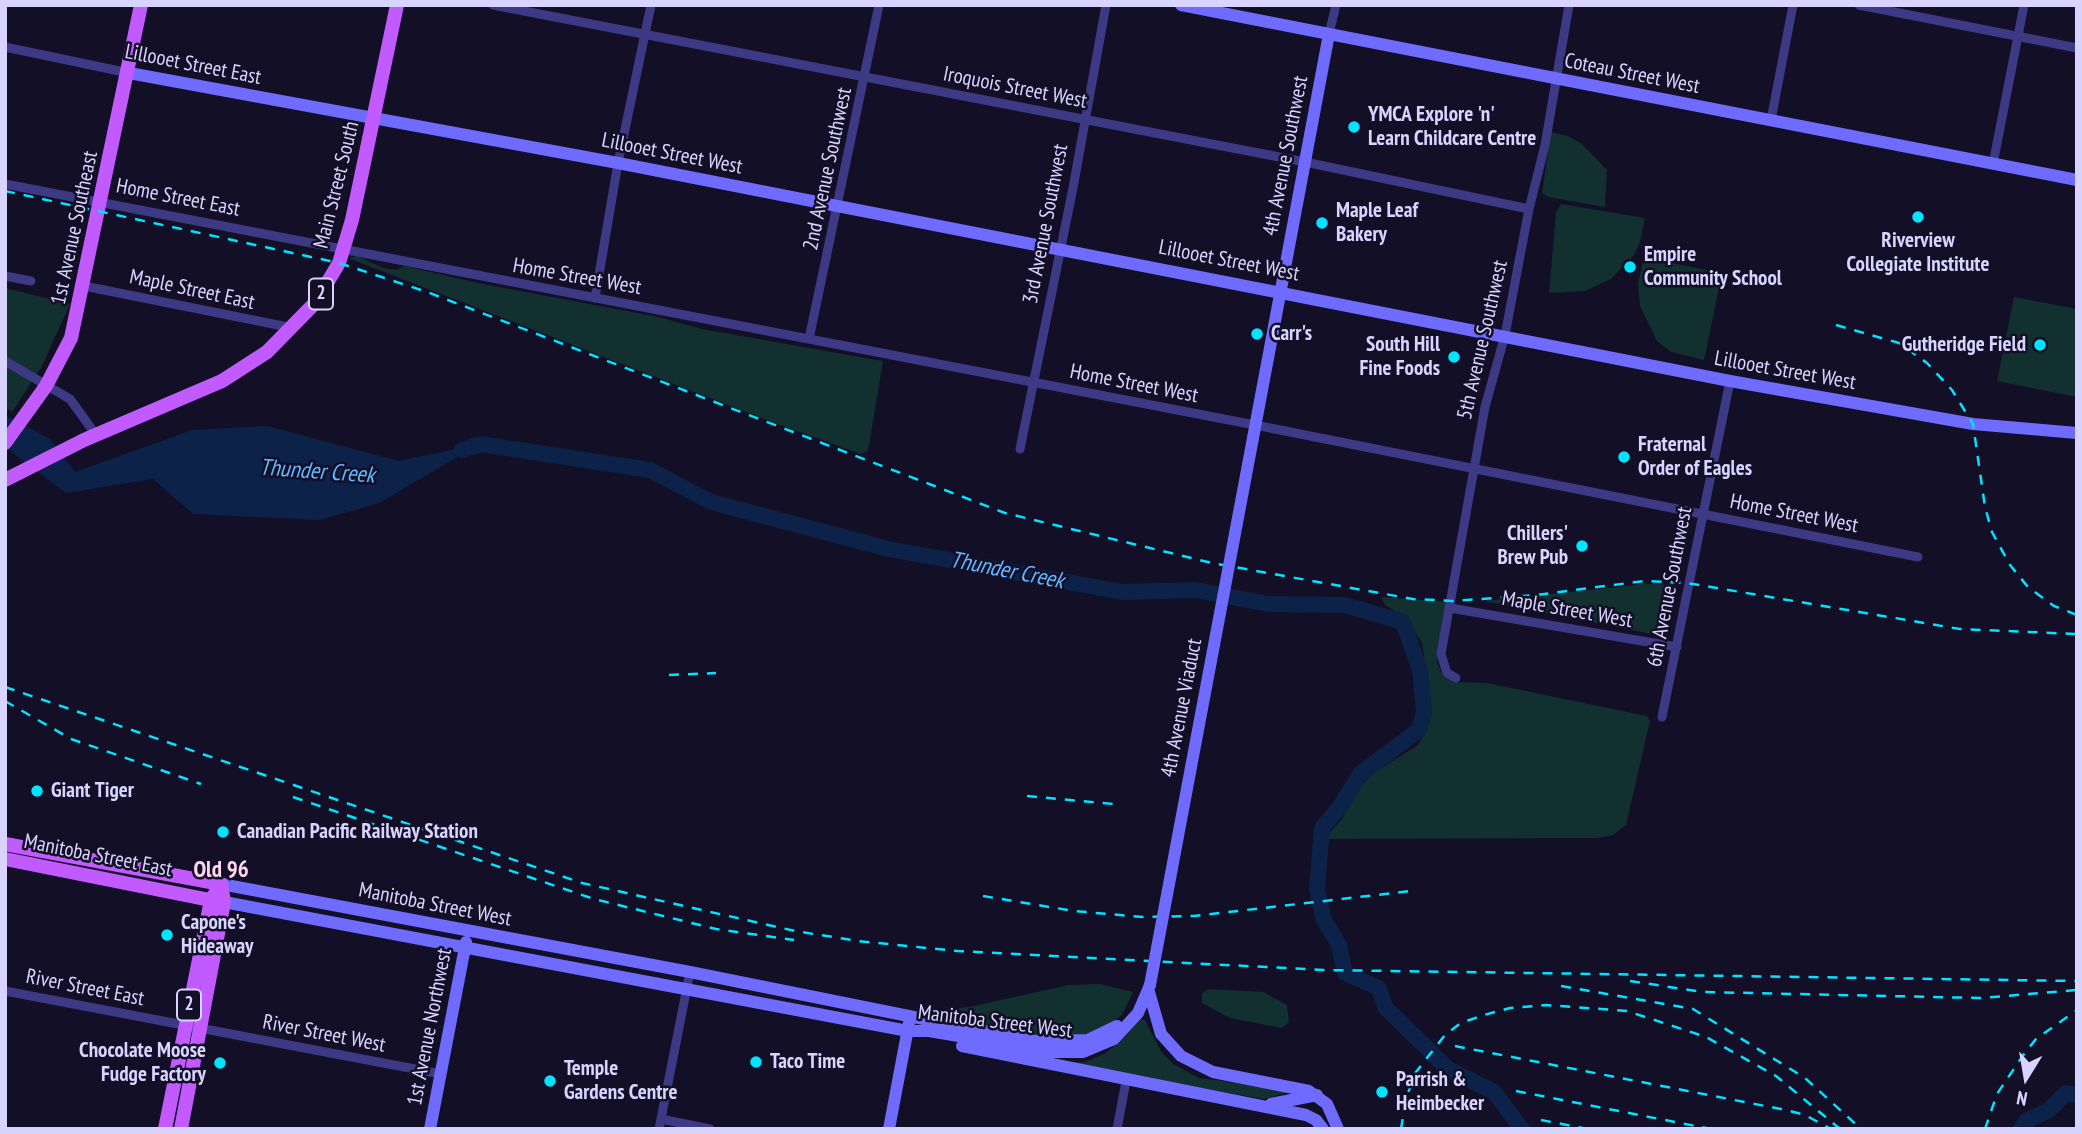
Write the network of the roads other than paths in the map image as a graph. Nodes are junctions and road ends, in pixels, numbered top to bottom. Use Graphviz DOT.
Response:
graph roads {
  1 [pos="141,5"];
  2 [pos="397,5"];
  3 [pos="493,5"];
  4 [pos="651,5"];
  5 [pos="880,5"];
  6 [pos="1106,5"];
  7 [pos="1181,5"];
  8 [pos="1336,5"];
  9 [pos="1569,5"];
  10 [pos="1793,5"];
  11 [pos="1859,5"];
  12 [pos="2024,5"];
  13 [pos="646,34"];
  14 [pos="1329,34"];
  15 [pos="2018,36"];
  16 [pos="5,47"];
  17 [pos="2077,48"];
  18 [pos="129,73"];
  19 [pos="866,76"];
  20 [pos="1554,79"];
  21 [pos="375,117"];
  22 [pos="1084,119"];
  23 [pos="1771,120"];
  24 [pos="1305,162"];
  25 [pos="618,163"];
  26 [pos="1993,163"];
  27 [pos="2077,180"];
  28 [pos="5,184"];
  29 [pos="102,202"];
  30 [pos="838,207"];
  31 [pos="1529,209"];
  32 [pos="1059,249"];
  33 [pos="343,251"];
  34 [pos="5,276"];
  35 [pos="31,281"];
  36 [pos="84,286"];
  37 [pos="1280,290"];
  38 [pos="595,298"];
  39 [pos="293,328"];
  40 [pos="1504,335"];
  41 [pos="809,339"];
  42 [pos="5,361"];
  43 [pos="1730,381"];
  44 [pos="1033,382"];
  45 [pos="46,386"];
  46 [pos="1254,431"];
  47 [pos="2077,433"];
  48 [pos="96,435"];
  49 [pos="5,443"];
  50 [pos="1020,449"];
  51 [pos="1473,469"];
  52 [pos="5,480"];
  53 [pos="1702,513"];
  54 [pos="1918,557"];
  55 [pos="1450,608"];
  56 [pos="1677,647"];
  57 [pos="1456,678"];
  58 [pos="1661,717"];
  59 [pos="5,844"];
  60 [pos="5,859"];
  61 [pos="221,884"];
  62 [pos="217,901"];
  63 [pos="468,932"];
  64 [pos="465,948"];
  65 [pos="690,972"];
  66 [pos="687,989"];
  67 [pos="1149,989"];
  68 [pos="5,991"];
  69 [pos="911,1016"];
  70 [pos="185,1025"];
  71 [pos="200,1028"];
  72 [pos="908,1031"];
  73 [pos="441,1074"];
  74 [pos="1126,1081"];
  75 [pos="1317,1095"];
  76 [pos="1256,1104"];
  77 [pos="660,1124"];
  78 [pos="165,1129"];
  79 [pos="181,1129"];
  80 [pos="430,1129"];
  81 [pos="710,1129"];
  82 [pos="889,1129"];
  83 [pos="1117,1129"];
  84 [pos="1323,1129"];
  85 [pos="1338,1129"];
  1 -- 18 [label="main road, 1st Avenue Southeast"];
  2 -- 21 [label="main road, Main Street South / 2"];
  3 -- 13 [label="street, Iroquois Street West"];
  4 -- 13 [label="street"];
  5 -- 19 [label="street, 2nd Avenue Southwest"];
  6 -- 22 [label="street, 3rd Avenue Southwest"];
  7 -- 14 [label="main road, Coteau Street West"];
  8 -- 14 [label="street, 4th Avenue Southwest"];
  9 -- 20 [label="street, 5th Avenue Southwest"];
  10 -- 23 [label="street"];
  11 -- 15 [label="street"];
  12 -- 15 [label="street"];
  13 -- 19 [label="street, Iroquois Street West"];
  13 -- 25 [label="street"];
  14 -- 20 [label="main road, Coteau Street West"];
  14 -- 24 [label="main road, 4th Avenue Southwest"];
  15 -- 17 [label="street"];
  15 -- 26 [label="street"];
  16 -- 18 [label="street, Lillooet Street East"];
  18 -- 21 [label="main road, Lillooet Street East"];
  18 -- 29 [label="main road, 1st Avenue Southeast"];
  19 -- 22 [label="street, Iroquois Street West"];
  19 -- 30 [label="street, 2nd Avenue Southwest"];
  20 -- 23 [label="main road, Coteau Street West"];
  20 -- 31 [label="street, 5th Avenue Southwest"];
  21 -- 25 [label="main road, Lillooet Street West"];
  21 -- 33 [label="main road, Main Street South / 2"];
  22 -- 24 [label="street, Iroquois Street West"];
  22 -- 32 [label="street, 3rd Avenue Southwest"];
  23 -- 26 [label="main road, Coteau Street West"];
  24 -- 31 [label="street, Iroquois Street West"];
  24 -- 37 [label="main road, 4th Avenue Southwest"];
  25 -- 30 [label="main road, Lillooet Street West"];
  25 -- 38 [label="street"];
  26 -- 27 [label="main road, Coteau Street West"];
  28 -- 29 [label="street, Home Street East"];
  29 -- 33 [label="street, Home Street East"];
  29 -- 36 [label="main road, 1st Avenue Southeast"];
  30 -- 32 [label="main road, Lillooet Street West"];
  30 -- 41 [label="street, 2nd Avenue Southwest"];
  31 -- 40 [label="street, 5th Avenue Southwest"];
  32 -- 37 [label="main road, Lillooet Street West"];
  32 -- 44 [label="street, 3rd Avenue Southwest"];
  33 -- 38 [label="street, Home Street West"];
  33 -- 39 [label="main road, Main Street South / 2"];
  34 -- 35 [label="street"];
  36 -- 39 [label="street, Maple Street East"];
  36 -- 45 [label="main road, 1st Avenue Southeast"];
  37 -- 40 [label="main road, Lillooet Street West"];
  37 -- 46 [label="main road, 4th Avenue Southwest"];
  38 -- 41 [label="street, Home Street West"];
  39 -- 48 [label="main road, Main Street South / 2"];
  40 -- 43 [label="main road, Lillooet Street West"];
  40 -- 51 [label="street, 5th Avenue Southwest"];
  41 -- 44 [label="street, Home Street West"];
  42 -- 45 [label="street"];
  43 -- 47 [label="main road, Lillooet Street West"];
  43 -- 53 [label="street, 6th Avenue Southwest"];
  44 -- 46 [label="street, Home Street West"];
  44 -- 50 [label="street, 3rd Avenue Southwest"];
  45 -- 48 [label="street"];
  45 -- 49 [label="main road, 1st Avenue Southeast"];
  46 -- 51 [label="street, Home Street West"];
  46 -- 67 [label="main road, 4th Avenue Viaduct, bridge"];
  48 -- 52 [label="main road, Main Street South / 2"];
  51 -- 53 [label="street, Home Street West"];
  51 -- 55 [label="street, 5th Avenue Southwest"];
  53 -- 54 [label="street, Home Street West"];
  53 -- 56 [label="street, 6th Avenue Southwest"];
  55 -- 56 [label="street, Maple Street West"];
  55 -- 57 [label="street, 5th Avenue Southwest"];
  56 -- 58 [label="street, 6th Avenue Southwest"];
  59 -- 61 [label="main road, Manitoba Street East"];
  60 -- 62 [label="main road, Manitoba Street East"];
  61 -- 62 [label="main road, 2"];
  61 -- 63 [label="main road, Manitoba Street West"];
  62 -- 64 [label="main road, Manitoba Street West"];
  62 -- 70 [label="main road, 2"];
  62 -- 71 [label="main road, 2"];
  63 -- 64 [label="main road, 1st Avenue Northwest"];
  63 -- 65 [label="main road, Manitoba Street West"];
  64 -- 66 [label="main road, Manitoba Street West"];
  64 -- 73 [label="main road, 1st Avenue Northwest"];
  65 -- 66 [label="street"];
  65 -- 69 [label="main road, Manitoba Street West"];
  66 -- 72 [label="main road, Manitoba Street West"];
  66 -- 77 [label="street"];
  67 -- 69 [label="main road, Manitoba Street West"];
  67 -- 72 [label="main road, Manitoba Street West"];
  67 -- 75 [label="main road"];
  68 -- 70 [label="street, River Street East"];
  69 -- 72 [label="main road"];
  70 -- 71 [label="street, River Street East"];
  70 -- 78 [label="main road, 2"];
  71 -- 73 [label="street, River Street West"];
  71 -- 79 [label="main road, 2"];
  72 -- 74 [label="main road"];
  72 -- 82 [label="main road"];
  73 -- 80 [label="main road, 1st Avenue Northwest"];
  74 -- 76 [label="main road"];
  74 -- 83 [label="street"];
  75 -- 76 [label="main road"];
  75 -- 85 [label="main road"];
  76 -- 84 [label="main road"];
  77 -- 81 [label="street"];
}
